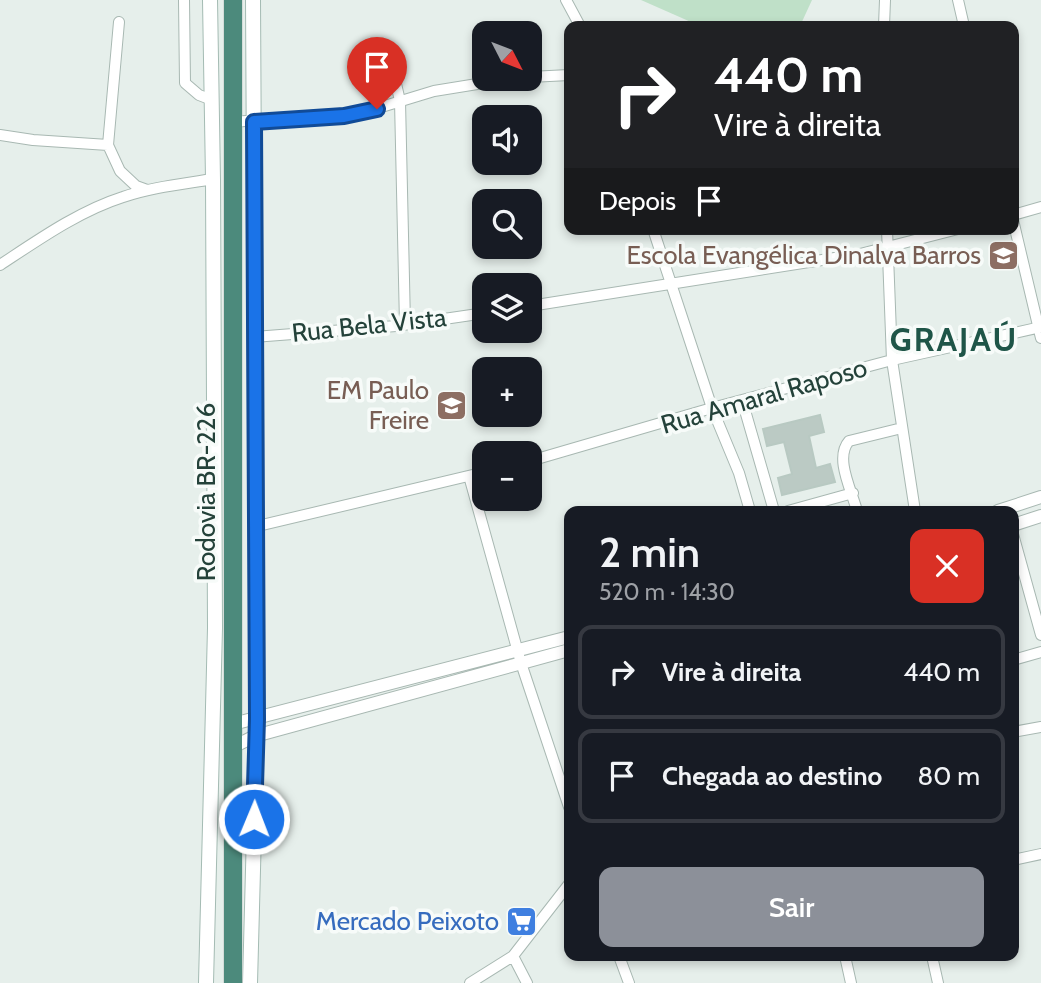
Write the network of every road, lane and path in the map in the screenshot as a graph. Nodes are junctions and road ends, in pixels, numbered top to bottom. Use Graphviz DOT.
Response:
graph roads {
  1 [pos="184,0"];
  2 [pos="210,0"];
  3 [pos="233,0"];
  4 [pos="253,0"];
  5 [pos="566,0"];
  6 [pos="885,0"];
  7 [pos="958,0"];
  8 [pos="577,21"];
  9 [pos="884,21"];
  10 [pos="963,21"];
  11 [pos="119,22"];
  12 [pos="388,49"];
  13 [pos="564,75"];
  14 [pos="542,76"];
  15 [pos="472,85"];
  16 [pos="212,100"];
  17 [pos="400,101"];
  18 [pos="232,122"];
  19 [pos="254,122"];
  20 [pos="0,135"];
  21 [pos="108,145"];
  22 [pos="214,179"];
  23 [pos="147,190"];
  24 [pos="1041,207"];
  25 [pos="1019,215"];
  26 [pos="655,235"];
  27 [pos="887,235"];
  28 [pos="932,235"];
  29 [pos="1017,235"];
  30 [pos="888,245"];
  31 [pos="0,265"];
  32 [pos="670,282"];
  33 [pos="542,304"];
  34 [pos="472,315"];
  35 [pos="405,324"];
  36 [pos="1040,331"];
  37 [pos="253,337"];
  38 [pos="892,360"];
  39 [pos="742,400"];
  40 [pos="712,408"];
  41 [pos="902,428"];
  42 [pos="542,458"];
  43 [pos="762,467"];
  44 [pos="739,473"];
  45 [pos="472,475"];
  46 [pos="469,476"];
  47 [pos="853,494"];
  48 [pos="1041,497"];
  49 [pos="749,506"];
  50 [pos="773,506"];
  51 [pos="807,506"];
  52 [pos="856,506"];
  53 [pos="914,506"];
  54 [pos="1013,506"];
  55 [pos="1041,516"];
  56 [pos="1019,524"];
  57 [pos="254,527"];
  58 [pos="1019,556"];
  59 [pos="1041,635"];
  60 [pos="564,639"];
  61 [pos="564,651"];
  62 [pos="1041,653"];
  63 [pos="520,657"];
  64 [pos="1019,658"];
  65 [pos="257,719"];
  66 [pos="233,724"];
  67 [pos="1041,727"];
  68 [pos="1019,731"];
  69 [pos="256,736"];
  70 [pos="233,747"];
  71 [pos="564,792"];
  72 [pos="1041,854"];
  73 [pos="1019,859"];
  74 [pos="564,890"];
  75 [pos="513,956"];
  76 [pos="622,961"];
  77 [pos="846,961"];
  78 [pos="933,961"];
  79 [pos="206,983"];
  80 [pos="233,983"];
  81 [pos="250,983"];
  82 [pos="470,983"];
  83 [pos="527,983"];
  84 [pos="629,983"];
  85 [pos="851,983"];
  86 [pos="938,983"];
  1 -- 16 [label="street"];
  2 -- 16 [label="main road"];
  3 -- 18 [label="highway, Rodovia BR-226"];
  4 -- 19 [label="main road"];
  5 -- 8 [label="street"];
  6 -- 9 [label="street"];
  7 -- 10 [label="street"];
  11 -- 21 [label="street"];
  12 -- 17 [label="street"];
  13 -- 14 [label="street"];
  15 -- 17 [label="street"];
  16 -- 22 [label="main road"];
  17 -- 19 [label="street"];
  17 -- 35 [label="street"];
  18 -- 19 [label="street"];
  18 -- 66 [label="highway, Rodovia BR-226"];
  19 -- 37 [label="main road"];
  20 -- 21 [label="street"];
  21 -- 23 [label="street"];
  22 -- 23 [label="street"];
  22 -- 79 [label="main road"];
  23 -- 31 [label="street"];
  24 -- 25 [label="street"];
  26 -- 32 [label="street"];
  27 -- 30 [label="street"];
  28 -- 30 [label="street"];
  29 -- 36 [label="street"];
  30 -- 32 [label="street"];
  30 -- 38 [label="street"];
  32 -- 33 [label="street"];
  32 -- 40 [label="street"];
  34 -- 35 [label="street, Rua Bela Vista"];
  35 -- 37 [label="street, Rua Bela Vista"];
  36 -- 38 [label="street, Rua Amaral Raposo"];
  37 -- 57 [label="main road"];
  38 -- 39 [label="street, Rua Amaral Raposo"];
  38 -- 41 [label="street"];
  39 -- 40 [label="street, Rua Amaral Raposo"];
  39 -- 43 [label="street"];
  40 -- 42 [label="street, Rua Amaral Raposo"];
  40 -- 44 [label="street"];
  41 -- 47 [label="street"];
  41 -- 53 [label="street"];
  43 -- 44 [label="street"];
  43 -- 50 [label="street"];
  44 -- 49 [label="street"];
  45 -- 46 [label="street"];
  46 -- 57 [label="street"];
  46 -- 63 [label="street"];
  47 -- 51 [label="street"];
  47 -- 52 [label="street"];
  48 -- 54 [label="street"];
  55 -- 56 [label="street"];
  57 -- 65 [label="main road"];
  58 -- 59 [label="street"];
  60 -- 63 [label="street"];
  61 -- 63 [label="street"];
  62 -- 64 [label="street"];
  63 -- 65 [label="street"];
  63 -- 69 [label="street"];
  63 -- 71 [label="street"];
  65 -- 66 [label="street"];
  65 -- 69 [label="main road"];
  66 -- 70 [label="highway, Rodovia BR-226"];
  67 -- 68 [label="street"];
  69 -- 70 [label="street"];
  69 -- 81 [label="main road"];
  70 -- 80 [label="highway, Rodovia BR-226"];
  72 -- 73 [label="street"];
  74 -- 75 [label="street"];
  75 -- 82 [label="street"];
  75 -- 83 [label="street"];
  76 -- 84 [label="street"];
  77 -- 85 [label="street"];
  78 -- 86 [label="street"];
}
